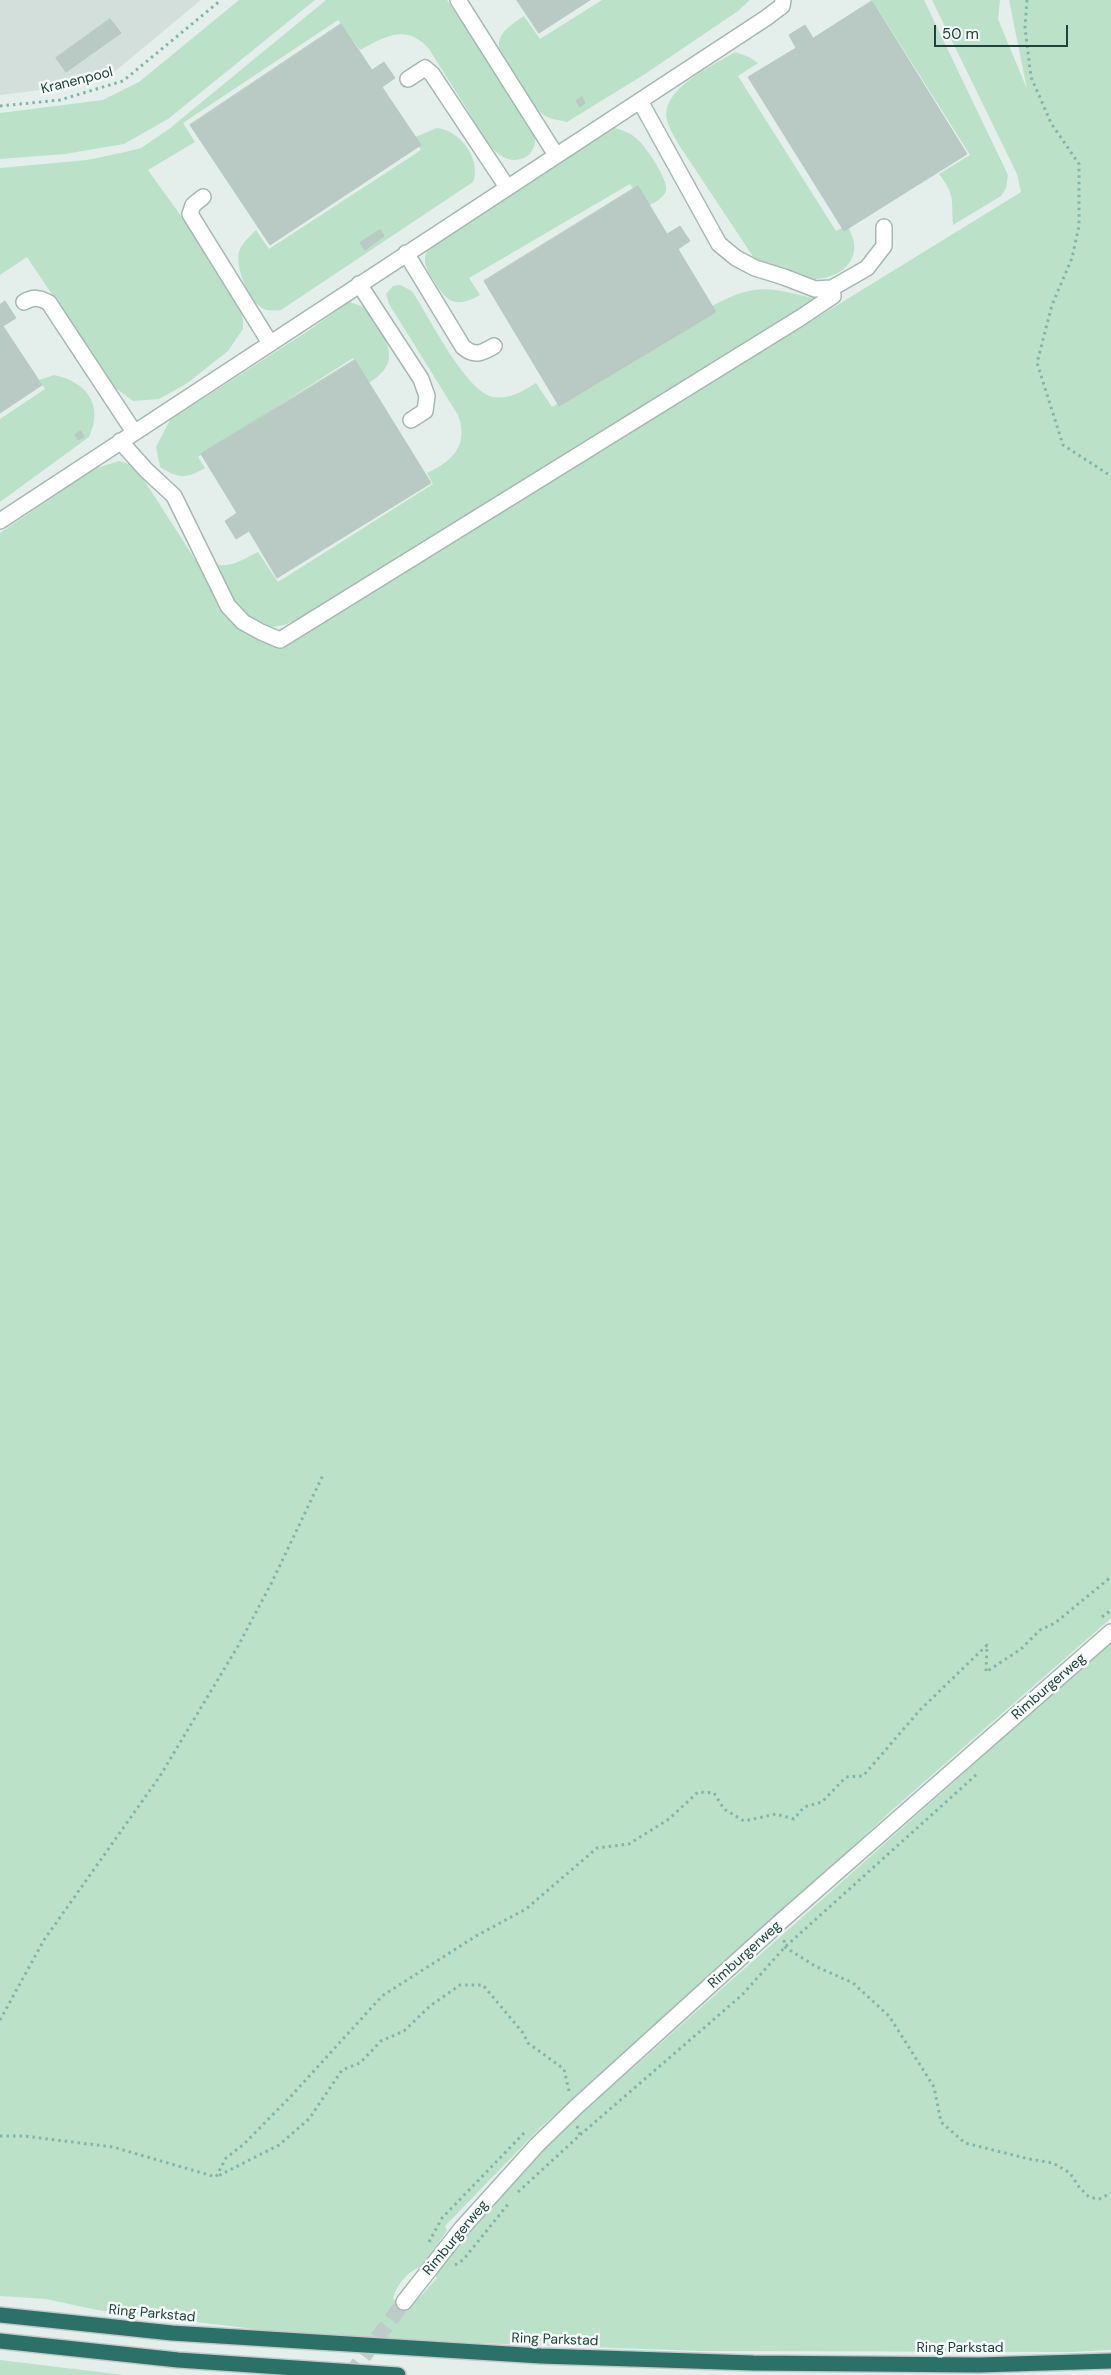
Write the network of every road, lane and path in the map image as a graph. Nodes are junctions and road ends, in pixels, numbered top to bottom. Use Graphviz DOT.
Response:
graph roads {
  1 [pos="221,0"];
  2 [pos="458,0"];
  3 [pos="784,0"];
  4 [pos="1027,0"];
  5 [pos="408,79"];
  6 [pos="640,101"];
  7 [pos="0,106"];
  8 [pos="556,155"];
  9 [pos="507,187"];
  10 [pos="203,197"];
  11 [pos="884,227"];
  12 [pos="406,254"];
  13 [pos="359,284"];
  14 [pos="832,288"];
  15 [pos="24,302"];
  16 [pos="270,343"];
  17 [pos="494,346"];
  18 [pos="411,420"];
  19 [pos="134,432"];
  20 [pos="120,441"];
  21 [pos="1111,476"];
  22 [pos="0,521"];
  23 [pos="324,1473"];
  24 [pos="1111,1577"];
  25 [pos="1111,1632"];
  26 [pos="978,1773"];
  27 [pos="785,1947"];
  28 [pos="0,2020"];
  29 [pos="572,2111"];
  30 [pos="580,2135"];
  31 [pos="0,2136"];
  32 [pos="216,2177"];
  33 [pos="1111,2193"];
  34 [pos="516,2195"];
  35 [pos="510,2202"];
  36 [pos="448,2269"];
  37 [pos="404,2302"];
  38 [pos="0,2315"];
  39 [pos="0,2341"];
  40 [pos="1111,2361"];
  41 [pos="398,2375"];
  1 -- 7 [label="path, Kranenpool"];
  2 -- 8 [label="street"];
  3 -- 6 [label="street"];
  4 -- 21 [label="path"];
  5 -- 9 [label="street"];
  6 -- 8 [label="street"];
  6 -- 14 [label="street"];
  8 -- 9 [label="street"];
  9 -- 12 [label="street"];
  10 -- 16 [label="street"];
  11 -- 14 [label="street"];
  12 -- 13 [label="street"];
  12 -- 17 [label="street"];
  13 -- 16 [label="street"];
  13 -- 18 [label="street"];
  14 -- 20 [label="street"];
  15 -- 19 [label="street"];
  16 -- 19 [label="street"];
  19 -- 20 [label="street"];
  20 -- 22 [label="street"];
  23 -- 28 [label="path"];
  24 -- 32 [label="path"];
  25 -- 29 [label="street, Rimburgerweg"];
  26 -- 27 [label="path, Rimburgerweg"];
  27 -- 30 [label="path, Rimburgerweg"];
  27 -- 33 [label="path"];
  29 -- 30 [label="path"];
  29 -- 32 [label="path"];
  29 -- 37 [label="street, Rimburgerweg"];
  30 -- 34 [label="path, Rimburgerweg"];
  31 -- 32 [label="path"];
  35 -- 36 [label="path, Rimburgerweg"];
  38 -- 40 [label="highway, Ring Parkstad"];
  39 -- 41 [label="highway"];
}
